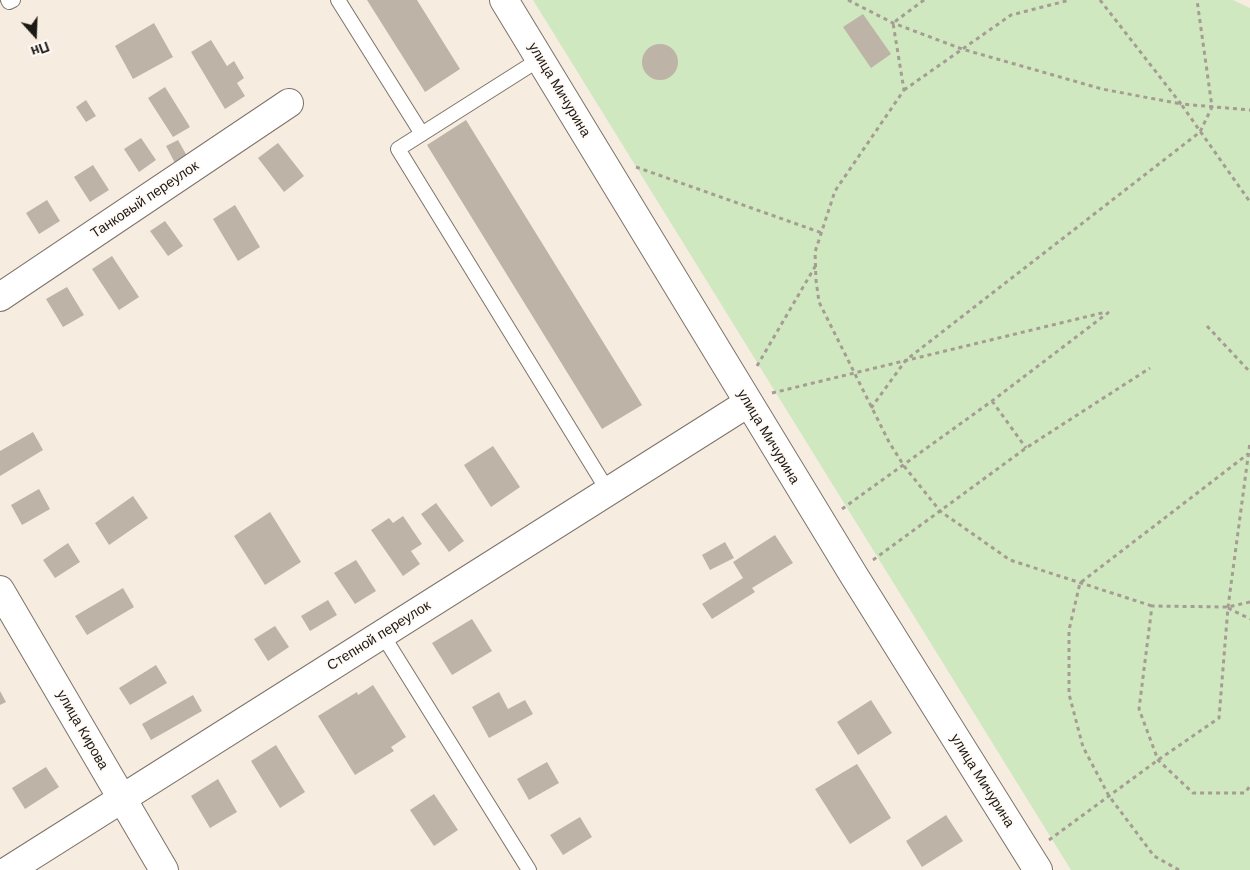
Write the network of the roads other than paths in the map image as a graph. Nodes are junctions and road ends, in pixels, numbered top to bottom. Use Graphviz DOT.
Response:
graph roads {
  1 [pos="8,0"];
  2 [pos="12,0"];
  3 [pos="338,0"];
  4 [pos="504,0"];
  5 [pos="540,59"];
  6 [pos="290,103"];
  7 [pos="422,134"];
  8 [pos="0,297"];
  9 [pos="758,398"];
  10 [pos="608,491"];
  11 [pos="0,590"];
  12 [pos="382,634"];
  13 [pos="122,799"];
  14 [pos="1033,862"];
  15 [pos="10,870"];
  16 [pos="164,870"];
  17 [pos="529,870"];
  1 -- 2 [label="lane"];
  3 -- 7 [label="lane"];
  4 -- 5 [label="street, улица Мичурина"];
  5 -- 7 [label="lane"];
  5 -- 9 [label="street, улица Мичурина"];
  6 -- 8 [label="street, Танковый переулок"];
  7 -- 10 [label="lane"];
  9 -- 10 [label="street, Степной переулок"];
  9 -- 14 [label="street, улица Мичурина"];
  10 -- 12 [label="street, Степной переулок"];
  11 -- 13 [label="street, улица Кирова"];
  12 -- 13 [label="street, Степной переулок"];
  12 -- 17 [label="lane"];
  13 -- 15 [label="street, Степной переулок"];
  13 -- 16 [label="street, улица Кирова"];
}
